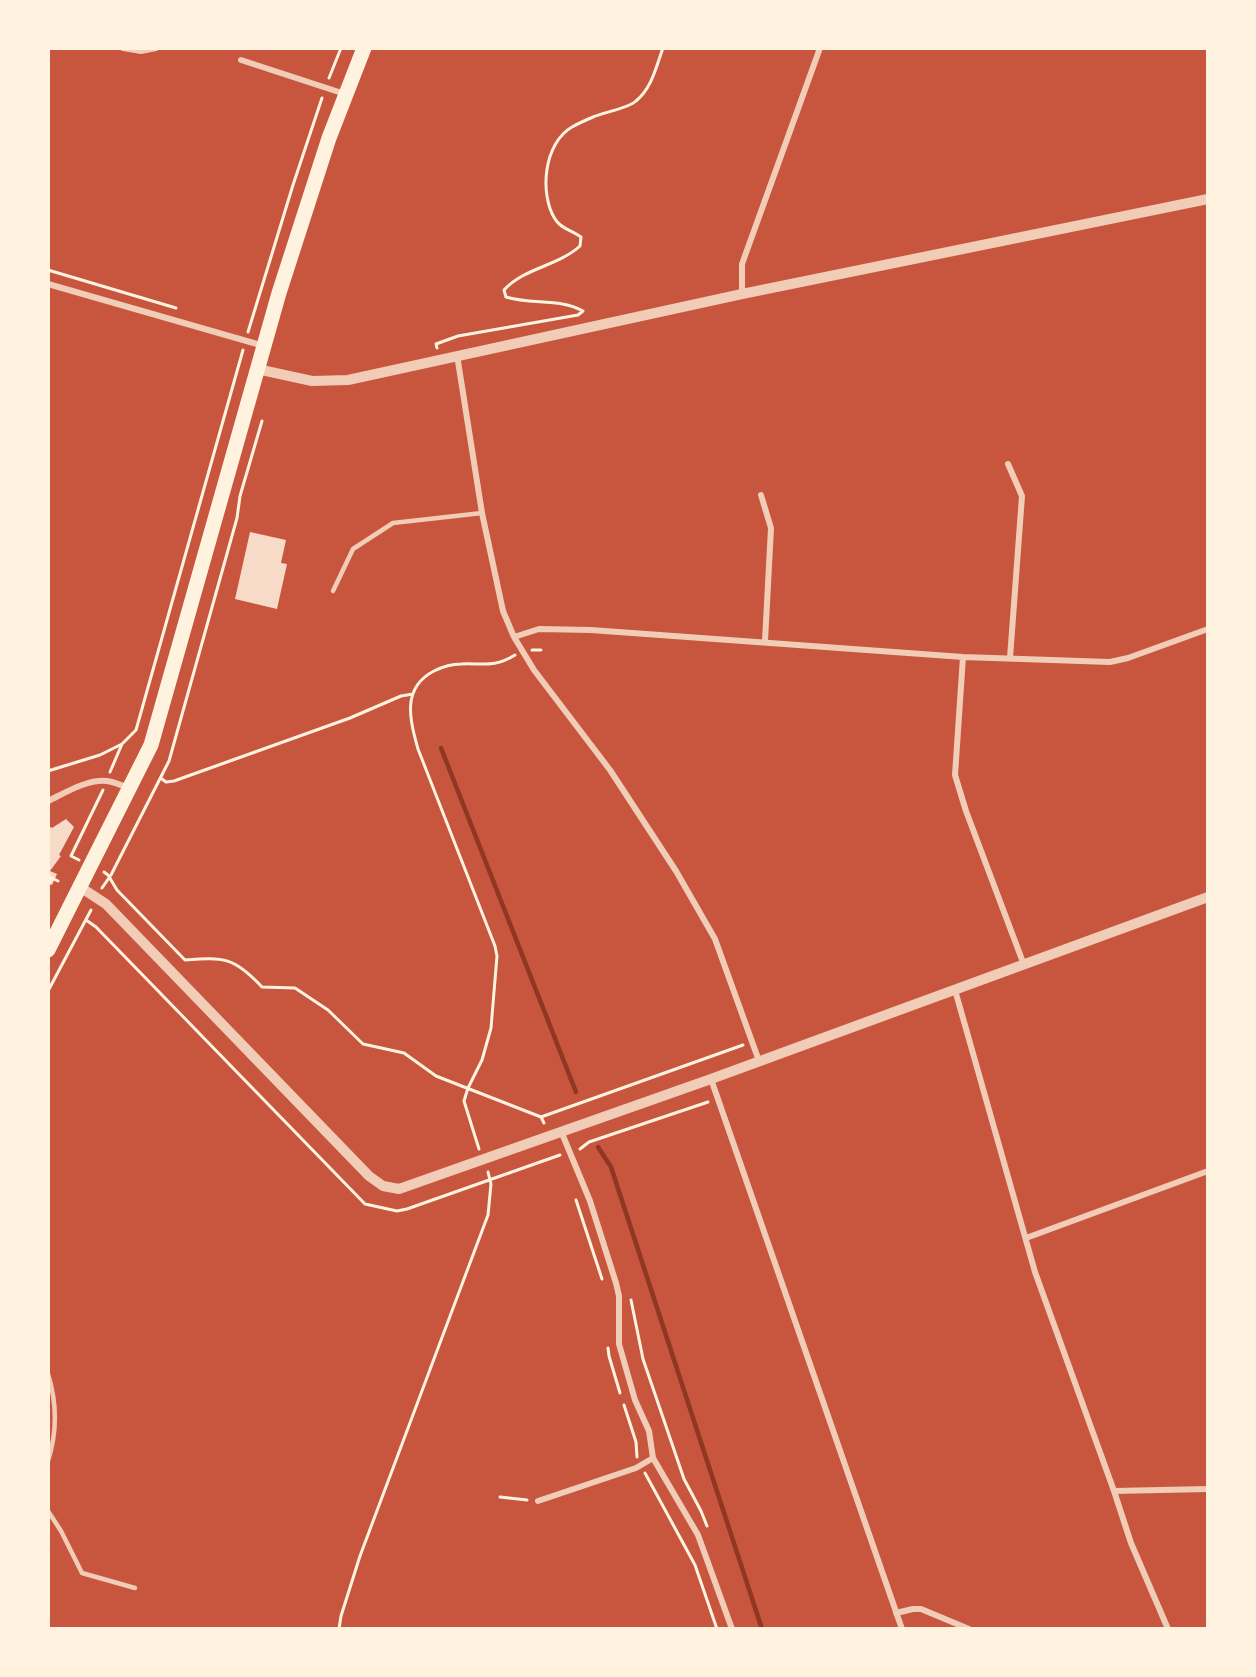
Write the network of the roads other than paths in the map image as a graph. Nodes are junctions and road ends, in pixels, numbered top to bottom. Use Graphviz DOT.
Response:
graph roads {
  1 [pos="123,48"];
  2 [pos="156,48"];
  3 [pos="364,48"];
  4 [pos="820,48"];
  5 [pos="241,60"];
  6 [pos="345,95"];
  7 [pos="1208,200"];
  8 [pos="48,284"];
  9 [pos="742,294"];
  10 [pos="264,346"];
  11 [pos="457,355"];
  12 [pos="257,369"];
  13 [pos="1008,464"];
  14 [pos="761,495"];
  15 [pos="482,513"];
  16 [pos="333,591"];
  17 [pos="1208,629"];
  18 [pos="514,638"];
  19 [pos="765,641"];
  20 [pos="963,657"];
  21 [pos="1010,658"];
  22 [pos="130,788"];
  23 [pos="48,801"];
  24 [pos="80,887"];
  25 [pos="1208,897"];
  26 [pos="48,951"];
  27 [pos="1024,965"];
  28 [pos="955,990"];
  29 [pos="759,1061"];
  30 [pos="711,1079"];
  31 [pos="561,1131"];
  32 [pos="1208,1171"];
  33 [pos="1026,1238"];
  34 [pos="48,1374"];
  35 [pos="653,1458"];
  36 [pos="48,1461"];
  37 [pos="1208,1489"];
  38 [pos="1114,1491"];
  39 [pos="538,1501"];
  40 [pos="48,1511"];
  41 [pos="135,1588"];
  42 [pos="896,1613"];
  43 [pos="732,1629"];
  44 [pos="902,1629"];
  45 [pos="969,1629"];
  46 [pos="1168,1629"];
  1 -- 2 [label="street"];
  3 -- 6 [label="main road"];
  4 -- 9 [label="street"];
  5 -- 6 [label="street"];
  6 -- 10 [label="main road"];
  7 -- 9 [label="street"];
  8 -- 10 [label="street"];
  9 -- 11 [label="street"];
  10 -- 12 [label="main road"];
  11 -- 12 [label="street"];
  11 -- 15 [label="street"];
  12 -- 22 [label="main road"];
  13 -- 21 [label="street"];
  14 -- 19 [label="street"];
  15 -- 16 [label="lane"];
  15 -- 18 [label="street"];
  17 -- 21 [label="street"];
  18 -- 19 [label="street"];
  18 -- 29 [label="street"];
  19 -- 20 [label="street"];
  20 -- 21 [label="street"];
  20 -- 27 [label="street"];
  22 -- 23 [label="street"];
  22 -- 24 [label="main road"];
  24 -- 26 [label="main road"];
  24 -- 31 [label="street"];
  25 -- 27 [label="street"];
  27 -- 28 [label="street"];
  28 -- 29 [label="street"];
  28 -- 33 [label="street"];
  29 -- 30 [label="street"];
  30 -- 31 [label="street"];
  30 -- 42 [label="street"];
  31 -- 35 [label="street"];
  32 -- 33 [label="street"];
  33 -- 38 [label="street"];
  34 -- 36 [label="lane"];
  35 -- 39 [label="street"];
  35 -- 43 [label="street"];
  37 -- 38 [label="street"];
  38 -- 46 [label="street"];
  40 -- 41 [label="lane"];
  42 -- 44 [label="street"];
  42 -- 45 [label="street"];
}
